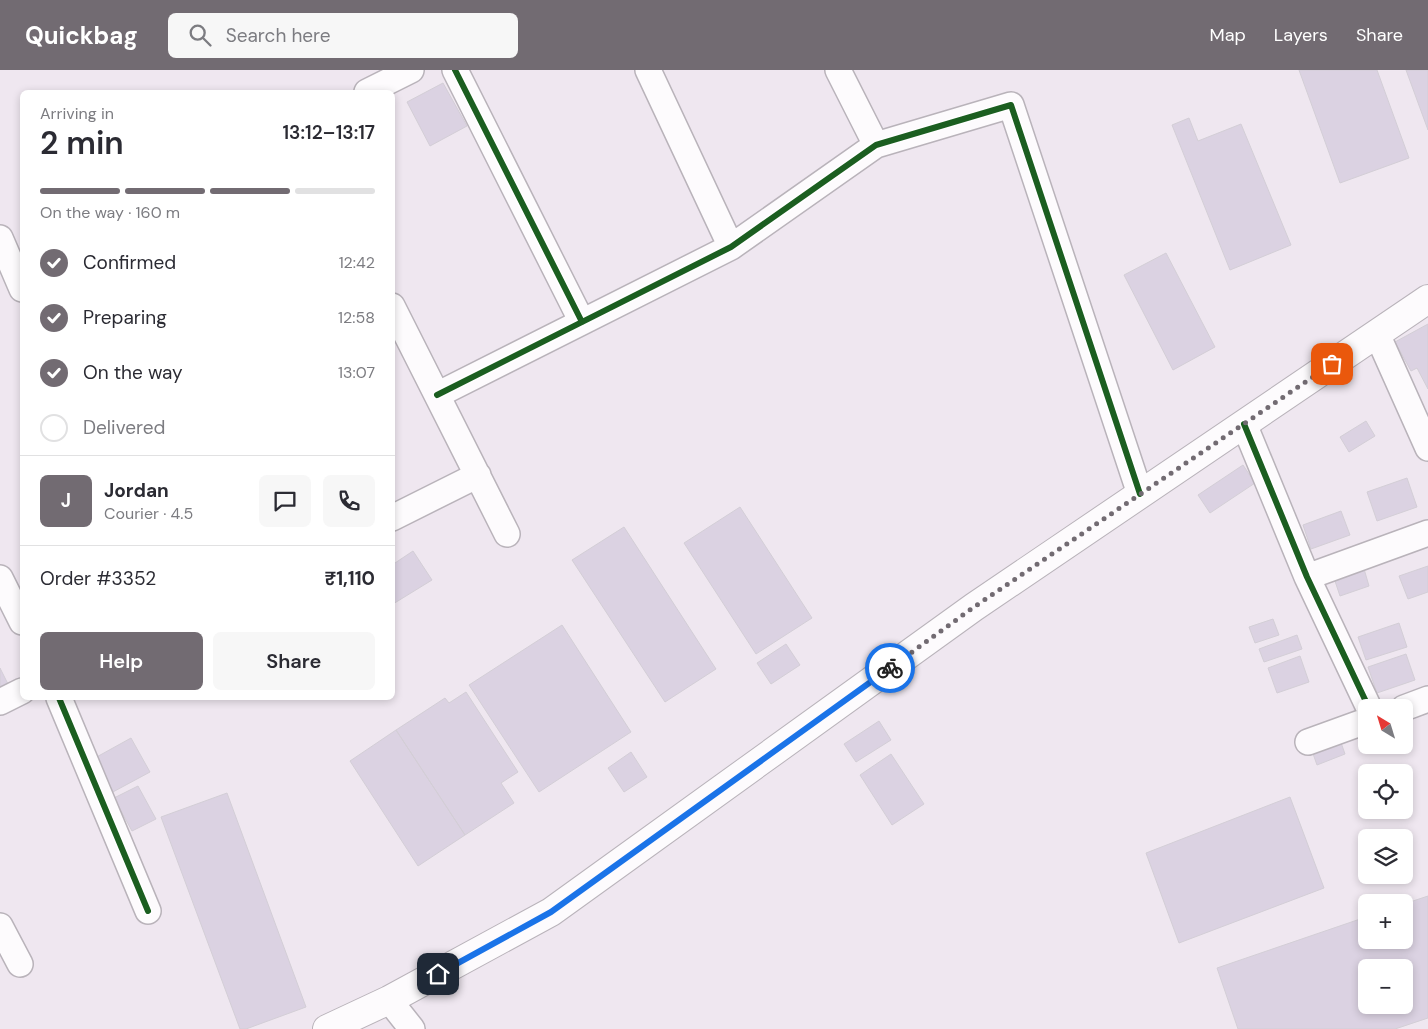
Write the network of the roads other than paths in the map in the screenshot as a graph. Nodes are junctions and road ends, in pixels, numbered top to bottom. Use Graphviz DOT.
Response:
graph roads {
  1 [pos="411,70"];
  2 [pos="455,70"];
  3 [pos="648,70"];
  4 [pos="838,70"];
  5 [pos="371,90"];
  6 [pos="876,145"];
  7 [pos="0,238"];
  8 [pos="731,247"];
  9 [pos="20,276"];
  10 [pos="1428,299"];
  11 [pos="395,312"];
  12 [pos="582,322"];
  13 [pos="1377,334"];
  14 [pos="438,395"];
  15 [pos="1244,424"];
  16 [pos="1428,448"];
  17 [pos="478,475"];
  18 [pos="1140,494"];
  19 [pos="395,516"];
  20 [pos="1428,533"];
  21 [pos="508,534"];
  22 [pos="1307,577"];
  23 [pos="0,578"];
  24 [pos="20,618"];
  25 [pos="20,692"];
  26 [pos="1365,699"];
  27 [pos="1428,699"];
  28 [pos="60,700"];
  29 [pos="0,702"];
  30 [pos="1413,705"];
  31 [pos="1358,724"];
  32 [pos="1308,742"];
  33 [pos="148,911"];
  34 [pos="0,926"];
  35 [pos="20,964"];
  36 [pos="389,1000"];
  37 [pos="327,1029"];
  38 [pos="412,1029"];
  1 -- 5 [label="street"];
  2 -- 12 [label="street"];
  3 -- 8 [label="street"];
  4 -- 6 [label="street"];
  6 -- 8 [label="street"];
  6 -- 18 [label="street"];
  7 -- 9 [label="street"];
  8 -- 12 [label="street"];
  10 -- 13 [label="main road"];
  11 -- 14 [label="street"];
  12 -- 14 [label="street"];
  13 -- 15 [label="main road"];
  13 -- 16 [label="street"];
  14 -- 17 [label="street"];
  15 -- 18 [label="main road"];
  15 -- 22 [label="street"];
  17 -- 19 [label="street"];
  17 -- 21 [label="street"];
  18 -- 36 [label="main road"];
  20 -- 22 [label="street"];
  22 -- 26 [label="street"];
  23 -- 24 [label="street"];
  25 -- 29 [label="street"];
  27 -- 30 [label="street"];
  28 -- 33 [label="street"];
  31 -- 32 [label="street"];
  34 -- 35 [label="street"];
  36 -- 37 [label="main road"];
  36 -- 38 [label="street"];
}
